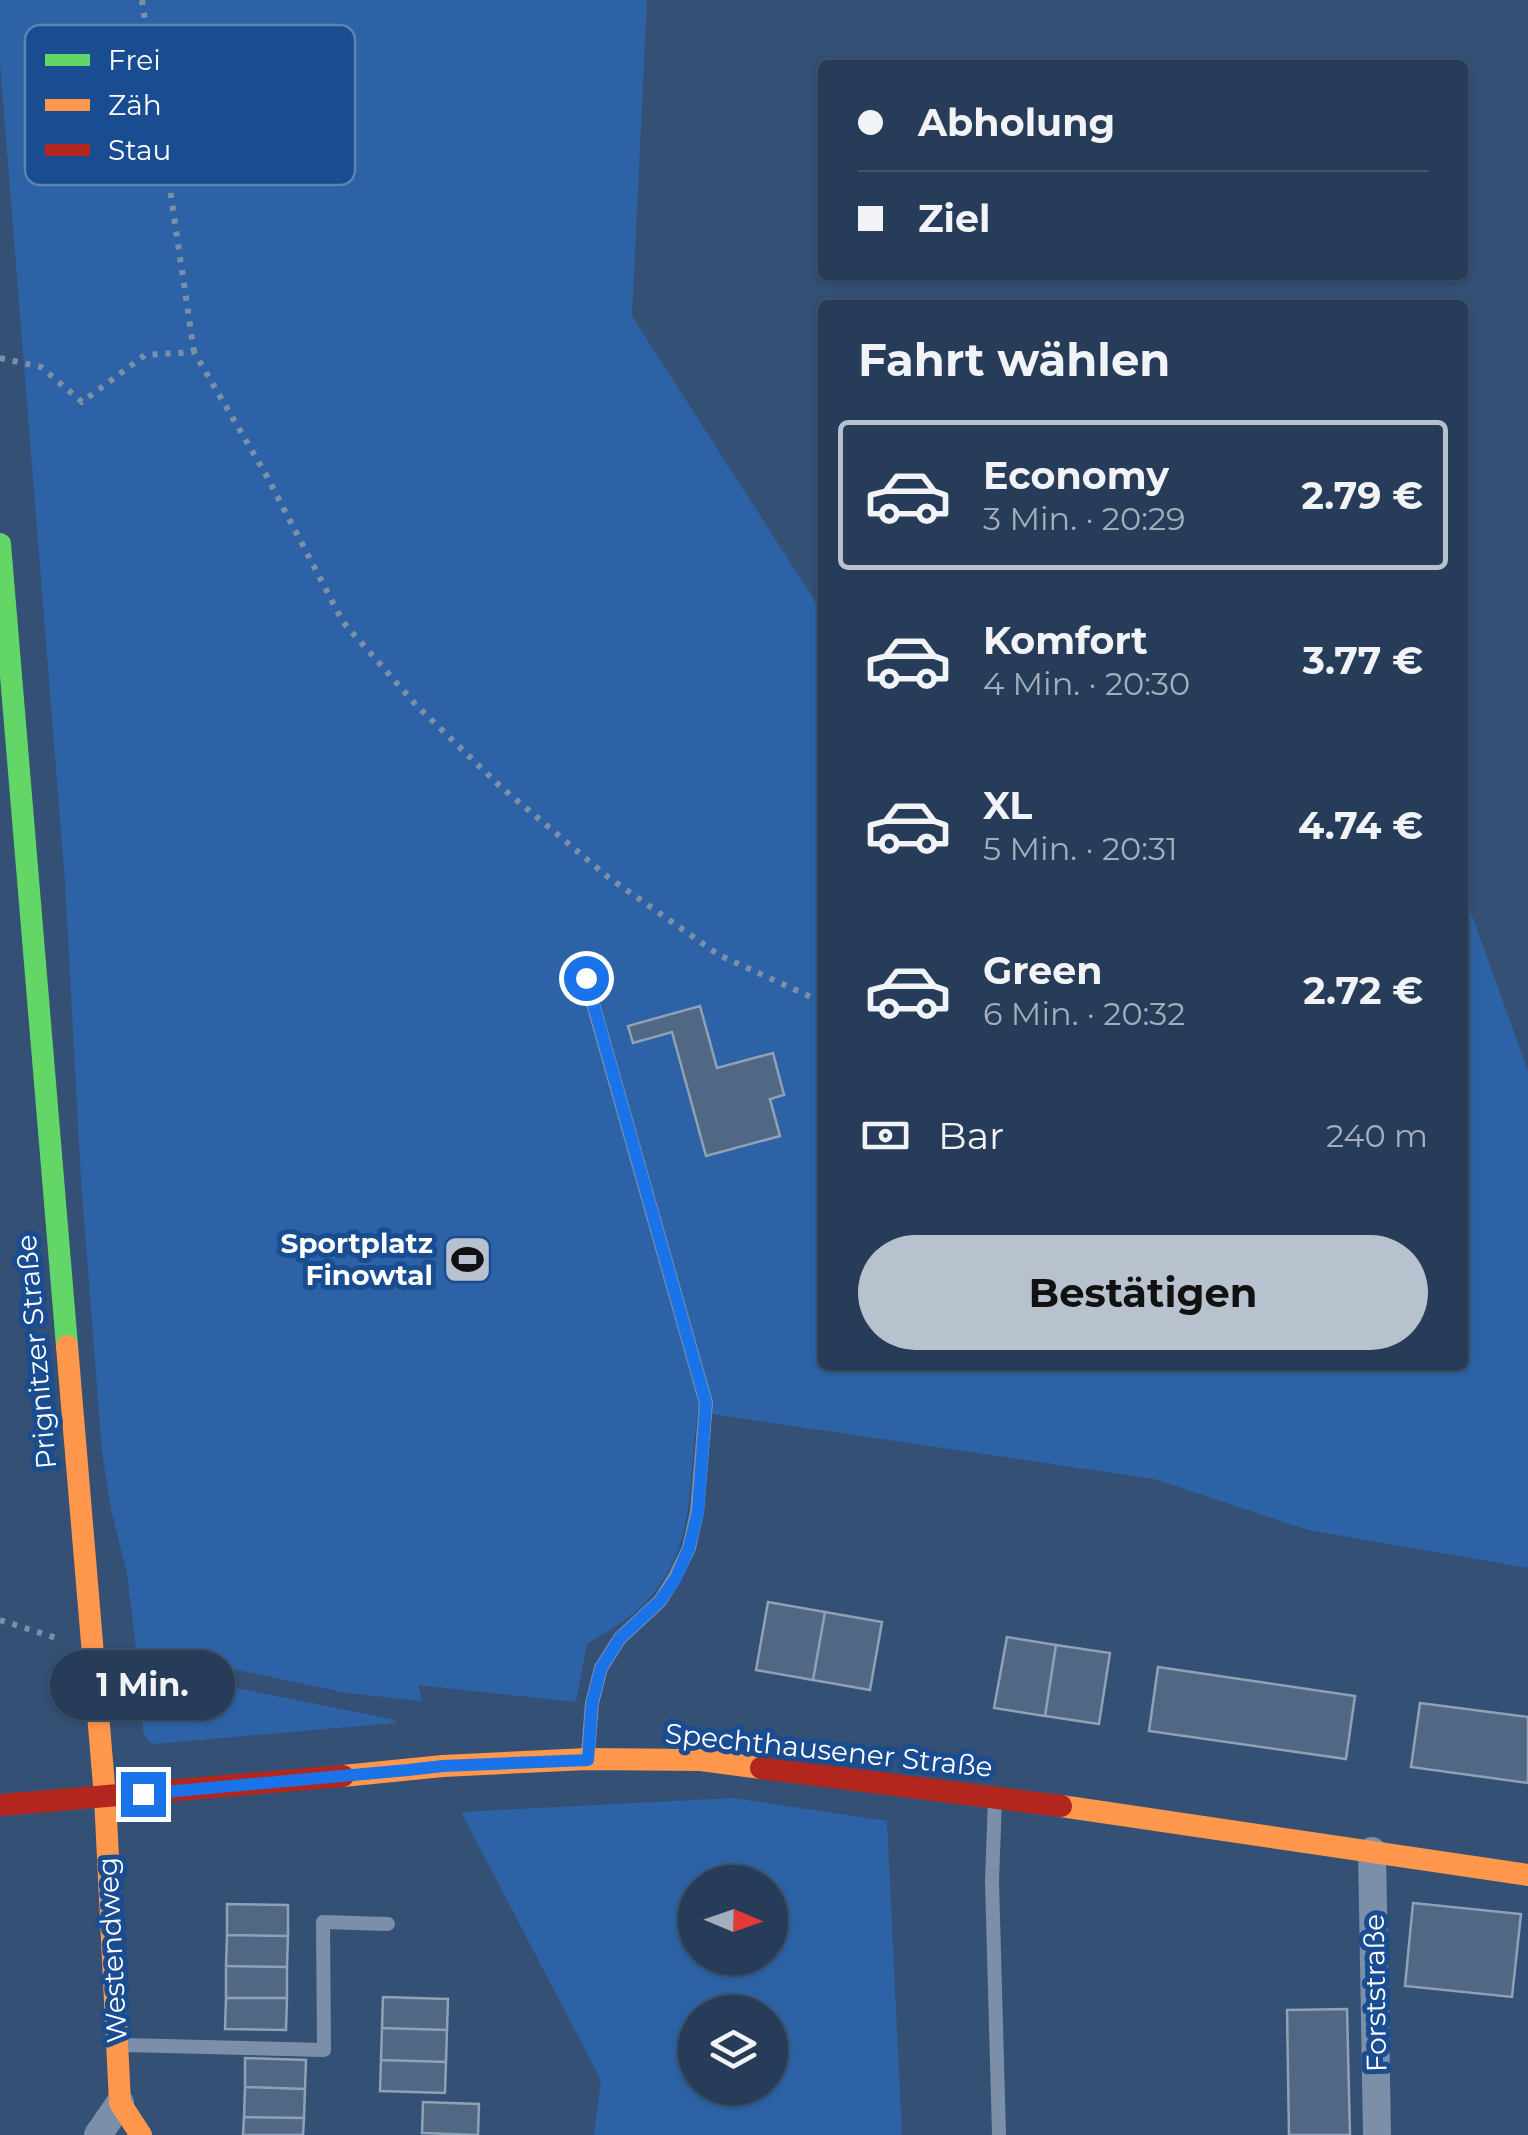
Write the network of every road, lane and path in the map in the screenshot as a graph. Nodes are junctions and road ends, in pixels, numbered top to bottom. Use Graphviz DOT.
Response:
graph roads {
  1 [pos="142,0"];
  2 [pos="146,25"];
  3 [pos="169,185"];
  4 [pos="194,352"];
  5 [pos="0,358"];
  6 [pos="0,544"];
  7 [pos="1,570"];
  8 [pos="586,978"];
  9 [pos="818,1000"];
  10 [pos="0,1620"];
  11 [pos="91,1649"];
  12 [pos="588,1760"];
  13 [pos="105,1797"];
  14 [pos="995,1798"];
  15 [pos="0,1805"];
  16 [pos="1372,1851"];
  17 [pos="1528,1875"];
  18 [pos="388,1924"];
  19 [pos="117,2045"];
  20 [pos="120,2102"];
  21 [pos="98,2135"];
  22 [pos="142,2135"];
  23 [pos="999,2135"];
  24 [pos="1377,2135"];
  1 -- 2 [label="path"];
  3 -- 4 [label="path"];
  4 -- 5 [label="path"];
  4 -- 9 [label="path"];
  6 -- 7 [label="street, Prignitzer Straße"];
  7 -- 11 [label="street, Prignitzer Straße"];
  8 -- 12 [label="lane"];
  10 -- 11 [label="path"];
  11 -- 13 [label="street, Prignitzer Straße"];
  12 -- 13 [label="street, Spechthausener Straße"];
  12 -- 14 [label="street, Spechthausener Straße"];
  13 -- 15 [label="street, Spechthausener Straße"];
  13 -- 19 [label="street, Westendweg"];
  14 -- 16 [label="street, Spechthausener Straße"];
  14 -- 23 [label="lane"];
  16 -- 17 [label="street, Spechthausener Straße"];
  16 -- 24 [label="street, Forststraße"];
  18 -- 19 [label="lane"];
  19 -- 20 [label="street, Westendweg"];
  20 -- 21 [label="street"];
  20 -- 22 [label="street"];
}
